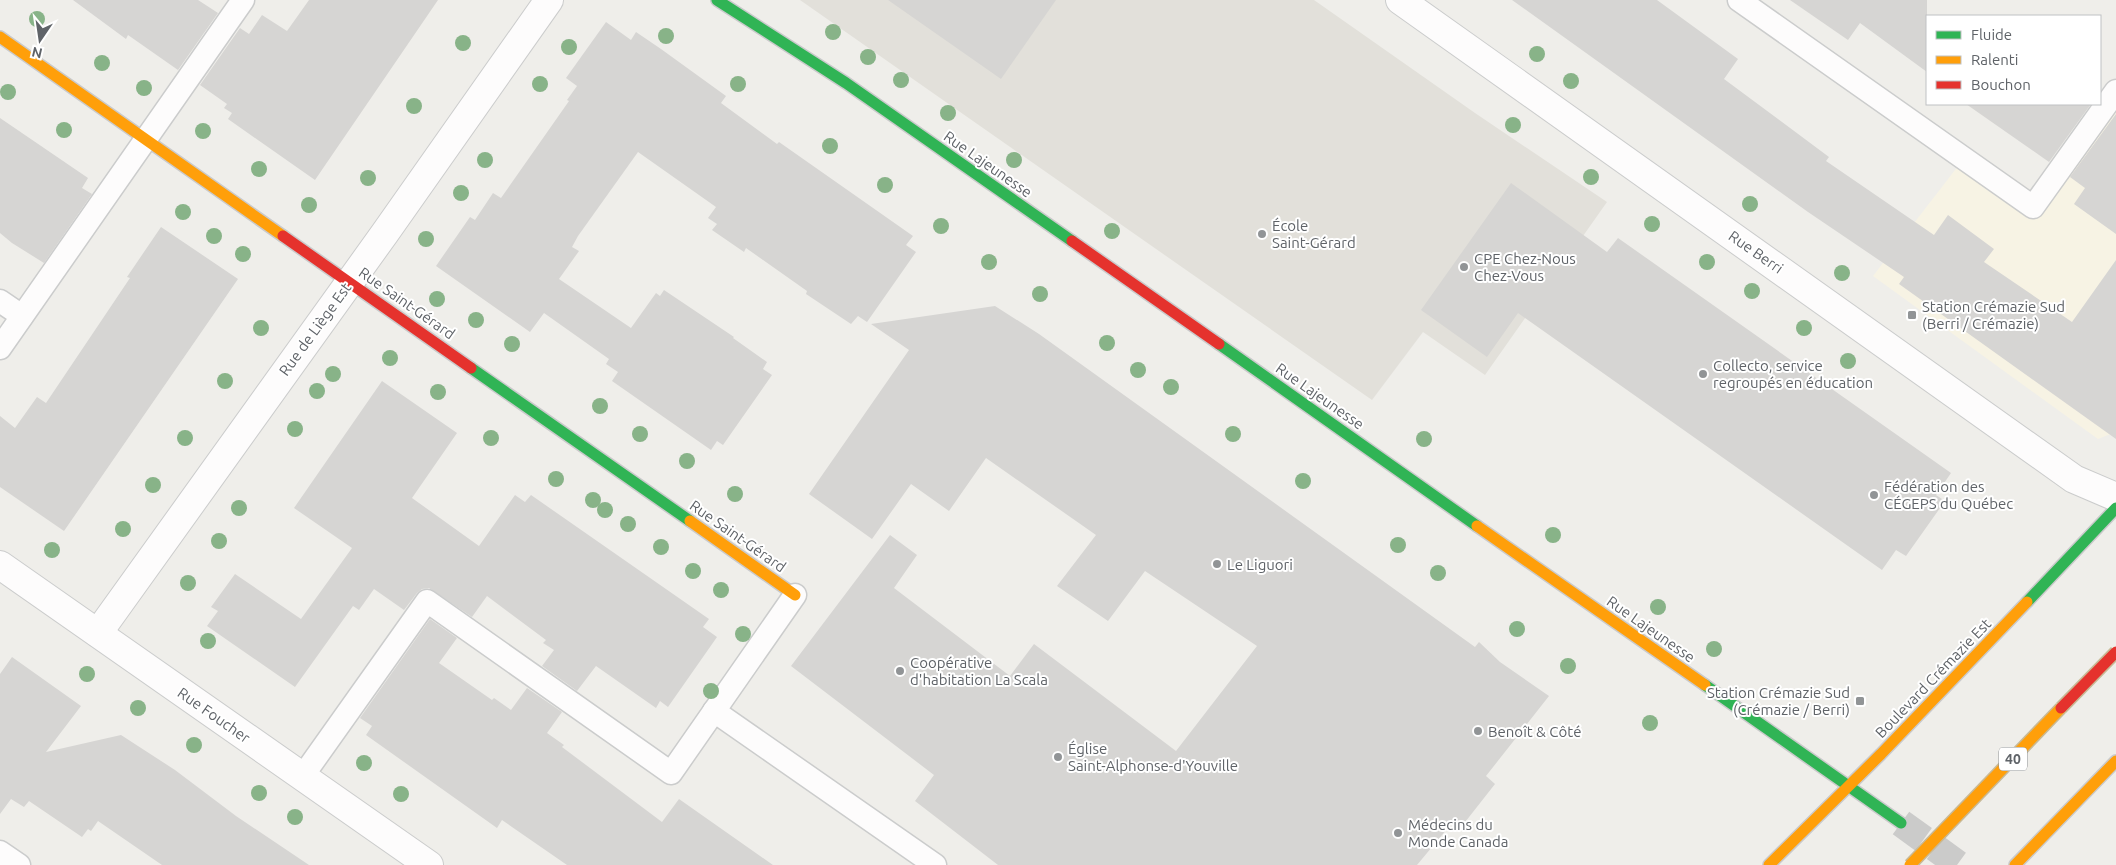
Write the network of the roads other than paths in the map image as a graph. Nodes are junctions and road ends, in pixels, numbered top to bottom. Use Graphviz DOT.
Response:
graph roads {
  1 [pos="243,0"];
  2 [pos="549,0"];
  3 [pos="717,0"];
  4 [pos="1400,0"];
  5 [pos="1739,0"];
  6 [pos="0,37"];
  7 [pos="2116,90"];
  8 [pos="146,139"];
  9 [pos="350,281"];
  10 [pos="0,301"];
  11 [pos="22,316"];
  12 [pos="0,348"];
  13 [pos="2116,497"];
  14 [pos="2116,508"];
  15 [pos="0,565"];
  16 [pos="796,595"];
  17 [pos="98,633"];
  18 [pos="2116,652"];
  19 [pos="714,711"];
  20 [pos="2116,761"];
  21 [pos="302,777"];
  22 [pos="1849,786"];
  23 [pos="1901,823"];
  24 [pos="0,852"];
  25 [pos="18,865"];
  26 [pos="429,865"];
  27 [pos="935,865"];
  28 [pos="1769,865"];
  29 [pos="1910,865"];
  30 [pos="2015,865"];
  1 -- 8 [label="lane"];
  2 -- 9 [label="street, Rue de Liège Est"];
  3 -- 22 [label="main road, Rue Lajeunesse"];
  4 -- 13 [label="street, Rue Berri"];
  5 -- 7 [label="lane"];
  6 -- 8 [label="main road, Rue Saint-Gérard"];
  8 -- 9 [label="main road, Rue Saint-Gérard"];
  8 -- 11 [label="lane"];
  9 -- 16 [label="main road, Rue Saint-Gérard"];
  9 -- 17 [label="street, Rue de Liège Est"];
  10 -- 11 [label="lane"];
  11 -- 12 [label="lane"];
  14 -- 22 [label="main road, Boulevard Crémazie Est"];
  15 -- 17 [label="street, Rue Foucher"];
  16 -- 19 [label="lane"];
  17 -- 21 [label="street, Rue Foucher"];
  18 -- 29 [label="main road, 40, bridge"];
  19 -- 21 [label="lane"];
  19 -- 27 [label="lane"];
  20 -- 30 [label="main road"];
  21 -- 26 [label="street, Rue Foucher"];
  22 -- 23 [label="main road, Rue Lajeunesse"];
  22 -- 28 [label="main road, Boulevard Crémazie Est"];
  24 -- 25 [label="lane"];
}
